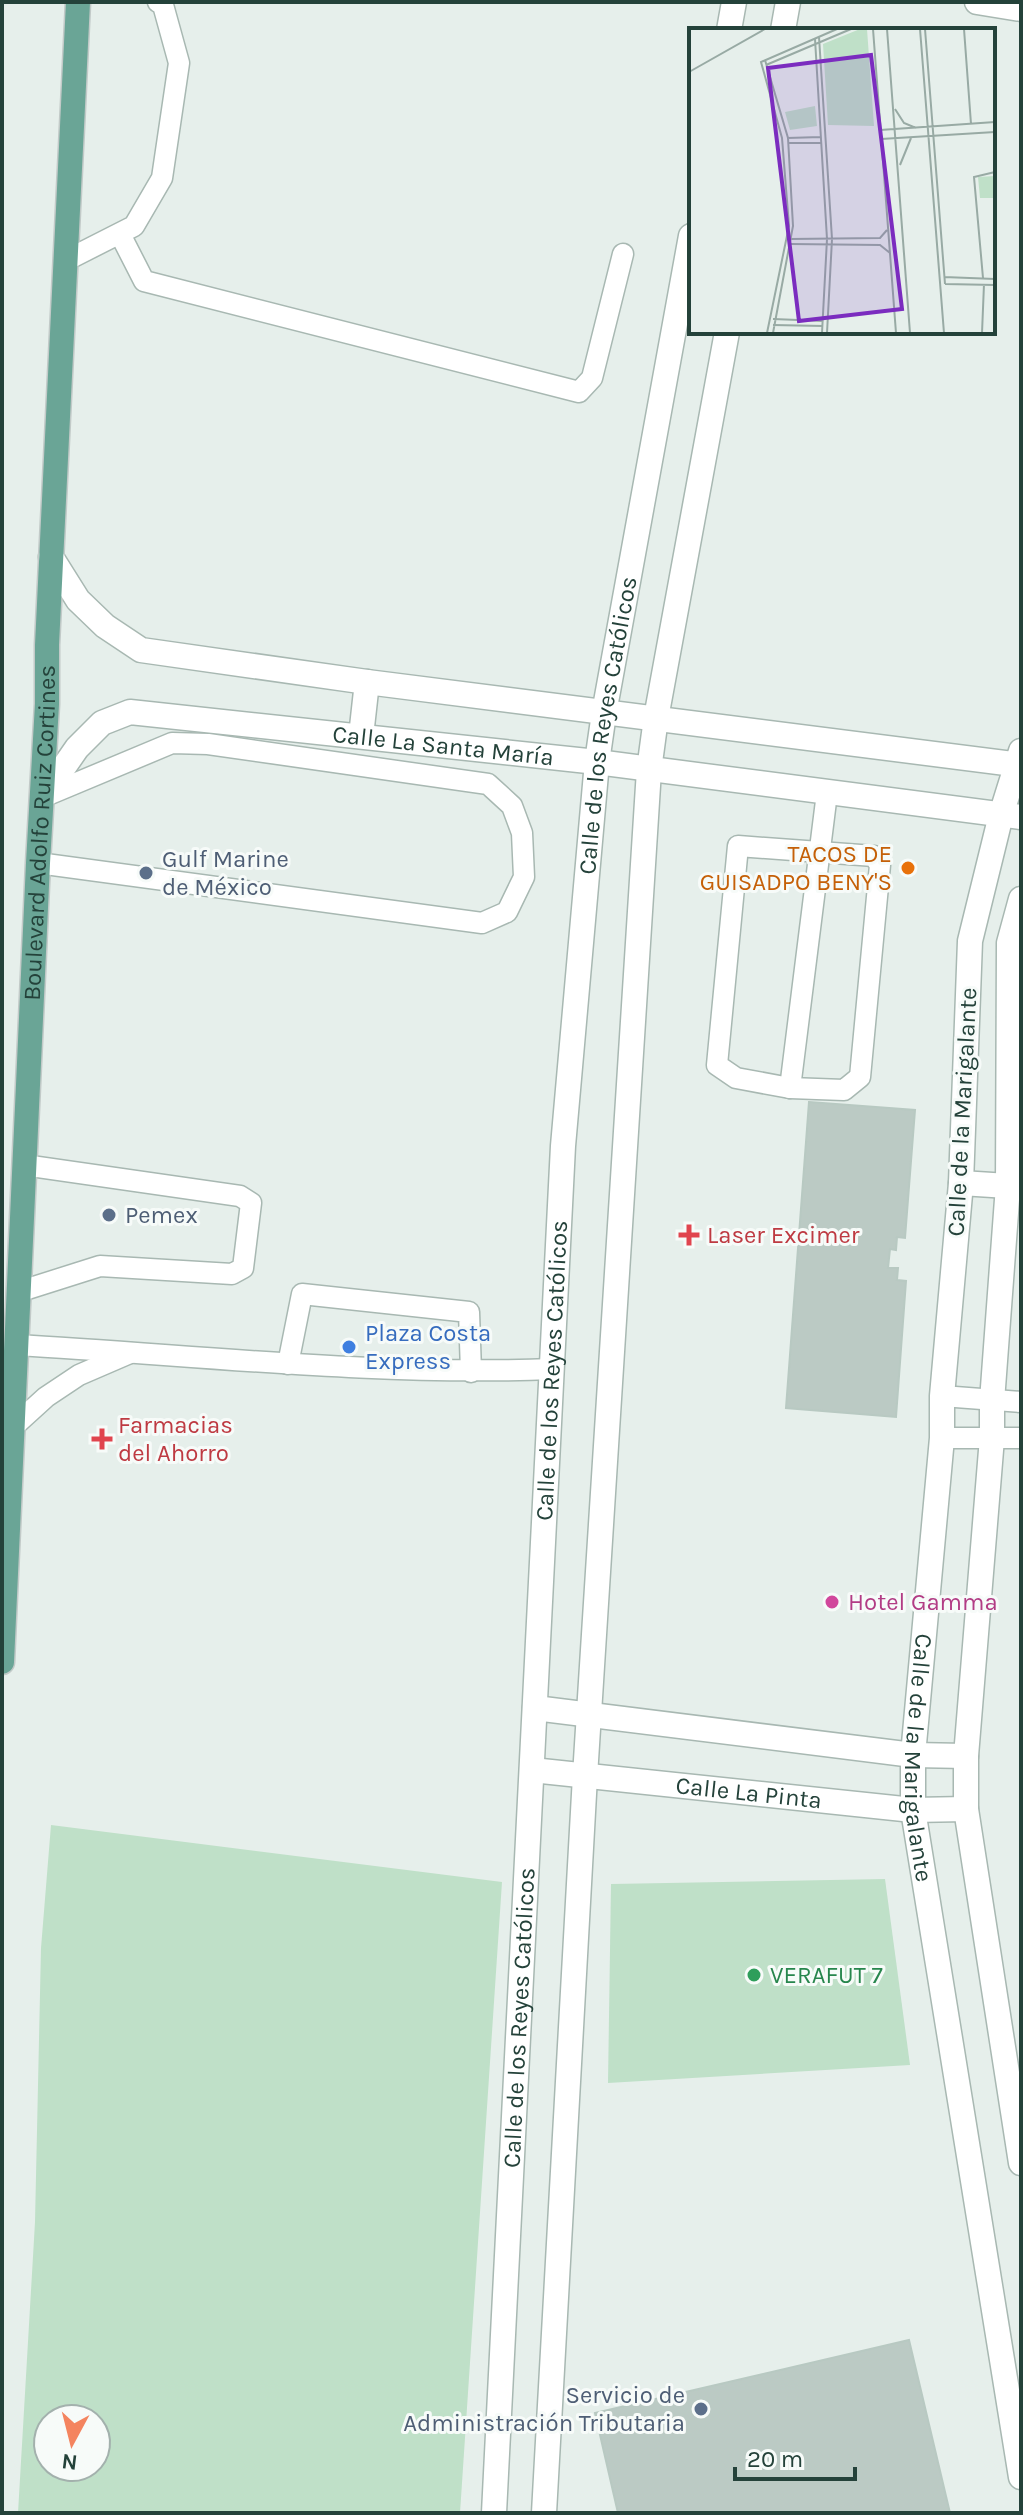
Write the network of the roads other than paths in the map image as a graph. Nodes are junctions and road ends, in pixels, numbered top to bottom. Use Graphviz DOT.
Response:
graph roads {
  1 [pos="78,2"];
  2 [pos="158,2"];
  3 [pos="734,2"];
  4 [pos="788,2"];
  5 [pos="977,2"];
  6 [pos="1021,9"];
  7 [pos="729,28"];
  8 [pos="783,28"];
  9 [pos="120,234"];
  10 [pos="689,247"];
  11 [pos="623,254"];
  12 [pos="65,261"];
  13 [pos="727,334"];
  14 [pos="51,557"];
  15 [pos="367,682"];
  16 [pos="604,713"];
  17 [pos="656,718"];
  18 [pos="361,736"];
  19 [pos="1020,760"];
  20 [pos="597,762"];
  21 [pos="649,770"];
  22 [pos="827,793"];
  23 [pos="43,797"];
  24 [pos="1011,816"];
  25 [pos="821,854"];
  26 [pos="38,863"];
  27 [pos="1021,899"];
  28 [pos="790,1088"];
  29 [pos="24,1165"];
  30 [pos="961,1183"];
  31 [pos="1008,1186"];
  32 [pos="18,1292"];
  33 [pos="16,1345"];
  34 [pos="133,1352"];
  35 [pos="288,1364"];
  36 [pos="552,1369"];
  37 [pos="471,1372"];
  38 [pos="942,1396"];
  39 [pos="992,1401"];
  40 [pos="1021,1402"];
  41 [pos="13,1427"];
  42 [pos="942,1438"];
  43 [pos="992,1438"];
  44 [pos="1021,1438"];
  45 [pos="2,1662"];
  46 [pos="535,1708"];
  47 [pos="589,1716"];
  48 [pos="913,1755"];
  49 [pos="966,1756"];
  50 [pos="532,1770"];
  51 [pos="585,1776"];
  52 [pos="966,1809"];
  53 [pos="913,1810"];
  54 [pos="1021,2163"];
  55 [pos="1021,2477"];
  56 [pos="494,2513"];
  57 [pos="544,2513"];
  1 -- 12 [label="main road, Boulevard Adolfo Ruiz Cortines"];
  2 -- 9 [label="lane"];
  3 -- 7 [label="street"];
  4 -- 8 [label="street"];
  5 -- 6 [label="street"];
  9 -- 11 [label="lane"];
  9 -- 12 [label="lane"];
  10 -- 16 [label="street, Calle de los Reyes Católicos"];
  12 -- 14 [label="main road, Boulevard Adolfo Ruiz Cortines"];
  13 -- 17 [label="street, Calle de los Reyes Católicos"];
  14 -- 15 [label="street, Calle La Santa María"];
  14 -- 23 [label="main road, Boulevard Adolfo Ruiz Cortines"];
  15 -- 16 [label="street, Calle La Santa María"];
  15 -- 18 [label="street"];
  16 -- 17 [label="street, Calle La Santa María"];
  16 -- 20 [label="street, Calle de los Reyes Católicos"];
  17 -- 19 [label="street, Calle La Santa María"];
  17 -- 21 [label="street, Calle de los Reyes Católicos"];
  18 -- 20 [label="street, Calle La Santa María"];
  18 -- 23 [label="street, Calle La Santa María"];
  19 -- 24 [label="street, Calle de la Marigalante"];
  20 -- 21 [label="street, Calle La Santa María"];
  20 -- 36 [label="street, Calle de los Reyes Católicos"];
  21 -- 22 [label="street, Calle La Santa María"];
  21 -- 47 [label="street, Calle de los Reyes Católicos"];
  22 -- 24 [label="street, Calle La Santa María"];
  22 -- 25 [label="lane"];
  23 -- 26 [label="main road, Boulevard Adolfo Ruiz Cortines"];
  23 -- 26 [label="lane"];
  24 -- 30 [label="street, Calle de la Marigalante"];
  25 -- 28 [label="lane"];
  25 -- 28 [label="lane"];
  25 -- 28 [label="lane"];
  26 -- 29 [label="main road, Boulevard Adolfo Ruiz Cortines"];
  27 -- 31 [label="street, Calle de la Marigalante"];
  29 -- 32 [label="main road, Boulevard Adolfo Ruiz Cortines"];
  29 -- 32 [label="lane"];
  30 -- 31 [label="street"];
  30 -- 38 [label="street, Calle de la Marigalante"];
  31 -- 39 [label="street, Calle de la Marigalante"];
  32 -- 33 [label="main road, Boulevard Adolfo Ruiz Cortines"];
  33 -- 34 [label="lane"];
  33 -- 41 [label="main road, Boulevard Adolfo Ruiz Cortines"];
  34 -- 35 [label="lane"];
  34 -- 41 [label="lane"];
  35 -- 37 [label="lane"];
  35 -- 37 [label="lane"];
  36 -- 37 [label="lane"];
  36 -- 46 [label="street, Calle de los Reyes Católicos"];
  38 -- 39 [label="lane"];
  38 -- 42 [label="street, Calle de la Marigalante"];
  39 -- 40 [label="lane"];
  39 -- 43 [label="street, Calle de la Marigalante"];
  41 -- 45 [label="main road, Boulevard Adolfo Ruiz Cortines"];
  42 -- 43 [label="lane"];
  42 -- 48 [label="street, Calle de la Marigalante"];
  43 -- 44 [label="lane"];
  43 -- 49 [label="street, Calle de la Marigalante"];
  46 -- 47 [label="street"];
  46 -- 50 [label="street, Calle de los Reyes Católicos"];
  47 -- 48 [label="street"];
  47 -- 51 [label="street, Calle de los Reyes Católicos"];
  48 -- 49 [label="street"];
  48 -- 53 [label="street, Calle de la Marigalante"];
  49 -- 52 [label="street, Calle de la Marigalante"];
  50 -- 51 [label="street, Calle La Pinta"];
  50 -- 56 [label="street, Calle de los Reyes Católicos"];
  51 -- 53 [label="street, Calle La Pinta"];
  51 -- 57 [label="street, Calle de los Reyes Católicos"];
  52 -- 53 [label="street, Calle La Pinta"];
  52 -- 54 [label="street, Calle de la Marigalante"];
  53 -- 55 [label="street, Calle de la Marigalante"];
}
